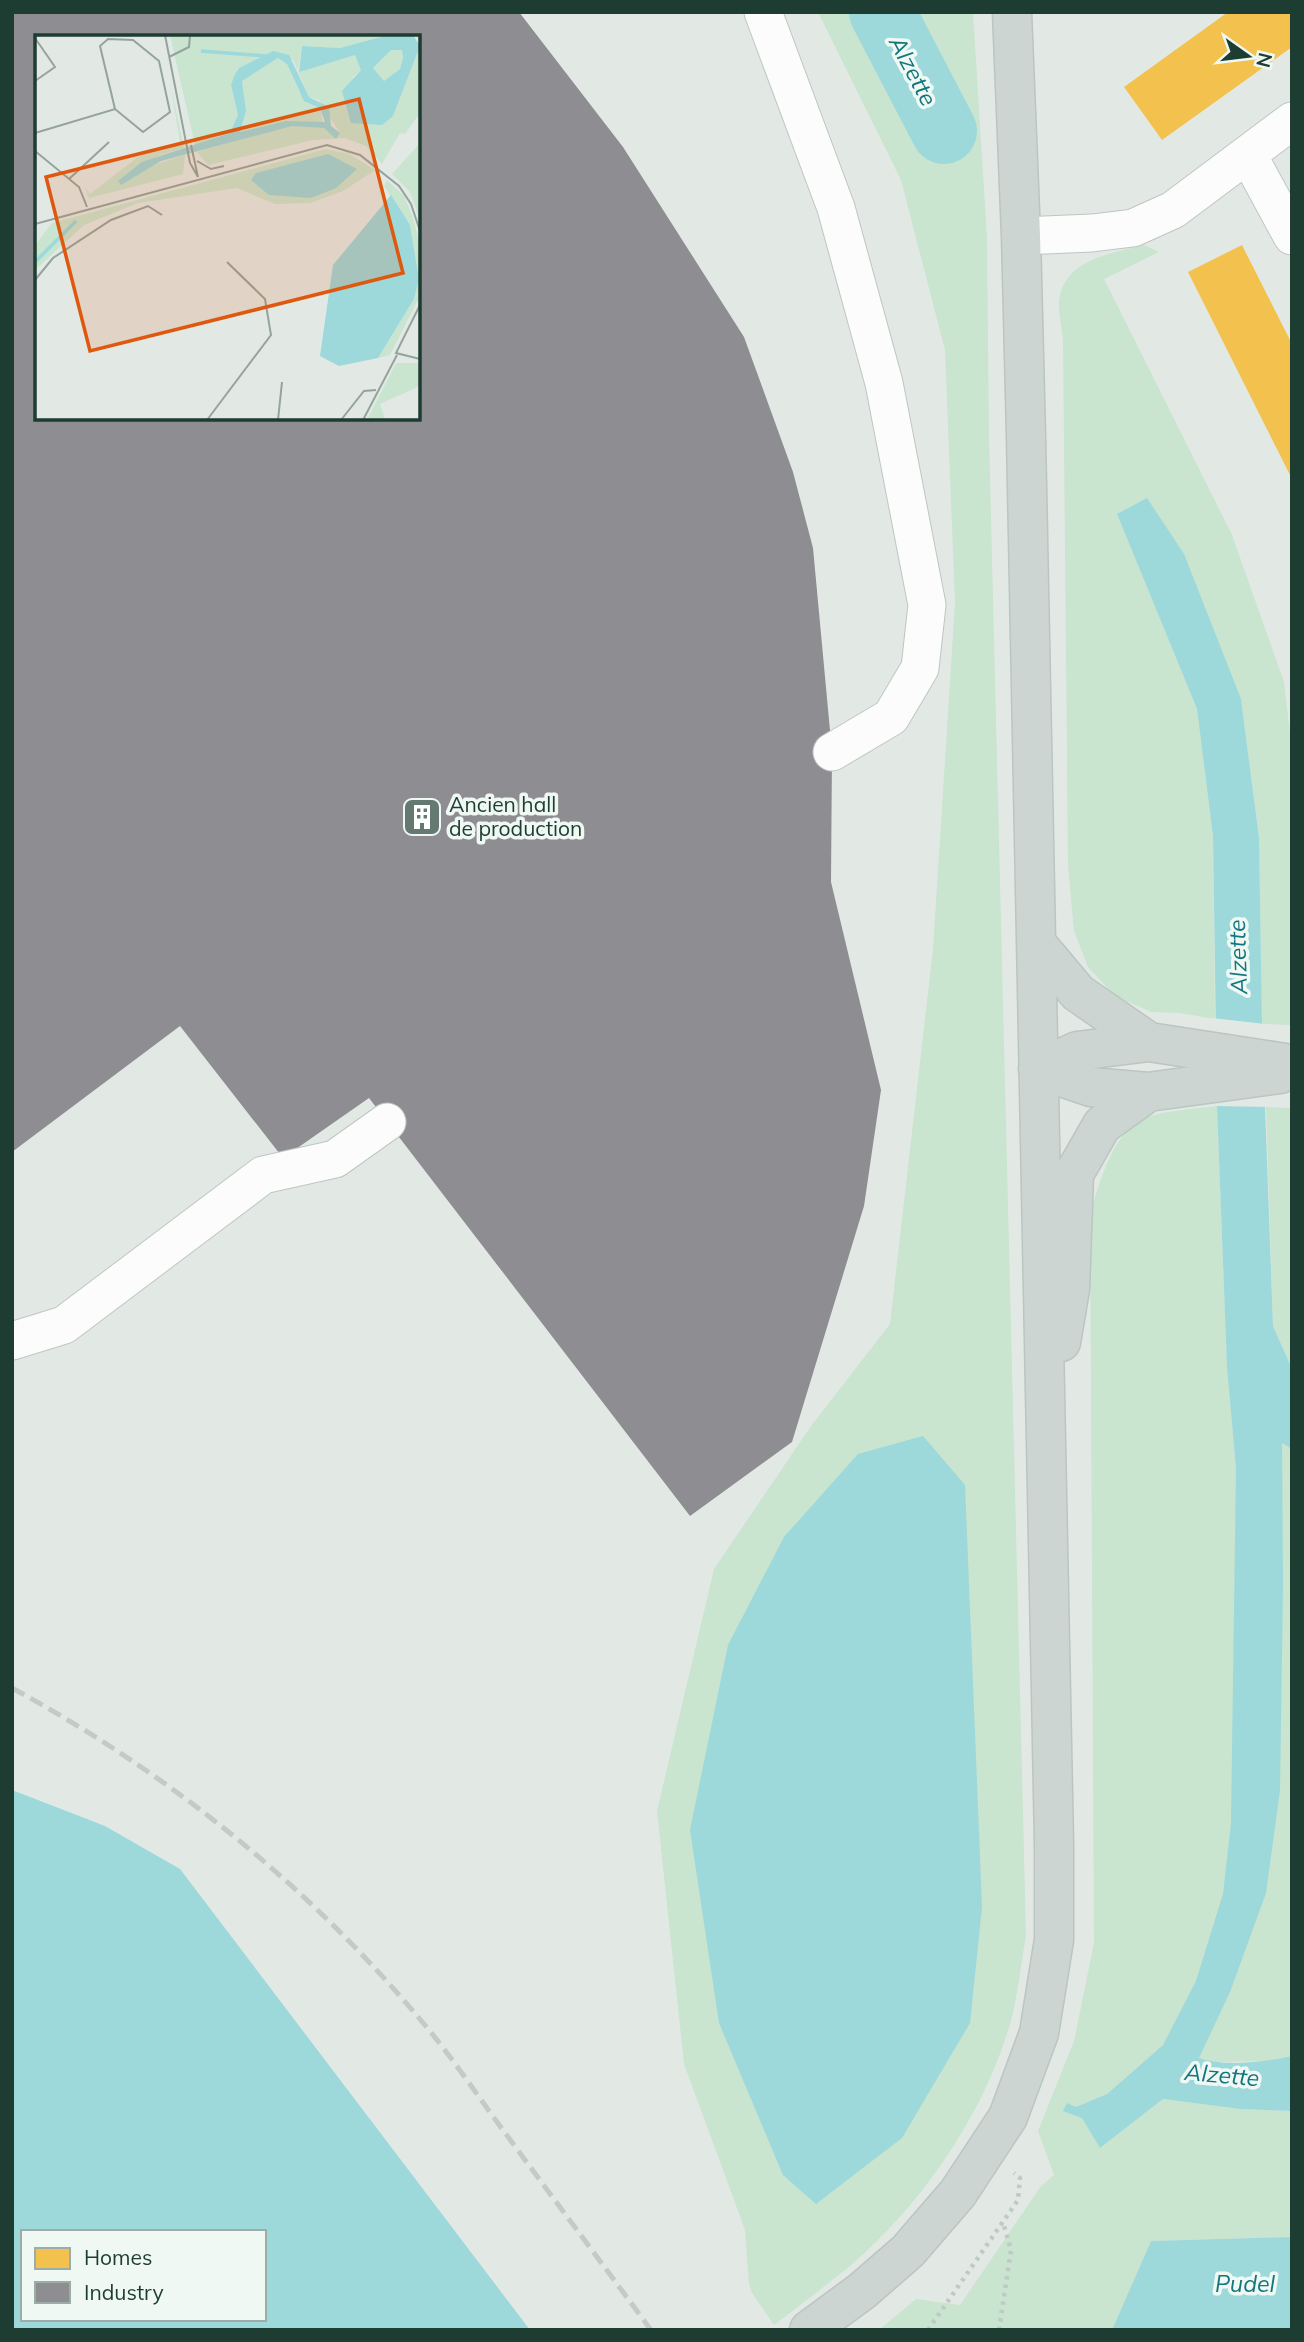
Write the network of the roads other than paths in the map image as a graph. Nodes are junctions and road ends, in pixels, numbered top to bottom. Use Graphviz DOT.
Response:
graph roads {
  1 [pos="763,12"];
  2 [pos="1012,12"];
  3 [pos="1292,121"];
  4 [pos="1248,155"];
  5 [pos="1021,236"];
  6 [pos="1292,236"];
  7 [pos="832,751"];
  8 [pos="1036,943"];
  9 [pos="1149,1042"];
  10 [pos="1292,1064"];
  11 [pos="1038,1069"];
  12 [pos="1292,1072"];
  13 [pos="1148,1092"];
  14 [pos="387,1122"];
  15 [pos="12,1341"];
  16 [pos="1046,1437"];
  17 [pos="810,2330"];
  1 -- 7 [label="street"];
  2 -- 5 [label="main road"];
  3 -- 4 [label="street"];
  4 -- 5 [label="street"];
  4 -- 6 [label="street"];
  5 -- 8 [label="main road"];
  8 -- 9 [label="main road"];
  8 -- 11 [label="main road"];
  9 -- 10 [label="main road"];
  9 -- 11 [label="main road"];
  11 -- 13 [label="main road"];
  11 -- 16 [label="main road"];
  12 -- 13 [label="main road"];
  13 -- 16 [label="main road"];
  14 -- 15 [label="street"];
  16 -- 17 [label="main road"];
}
